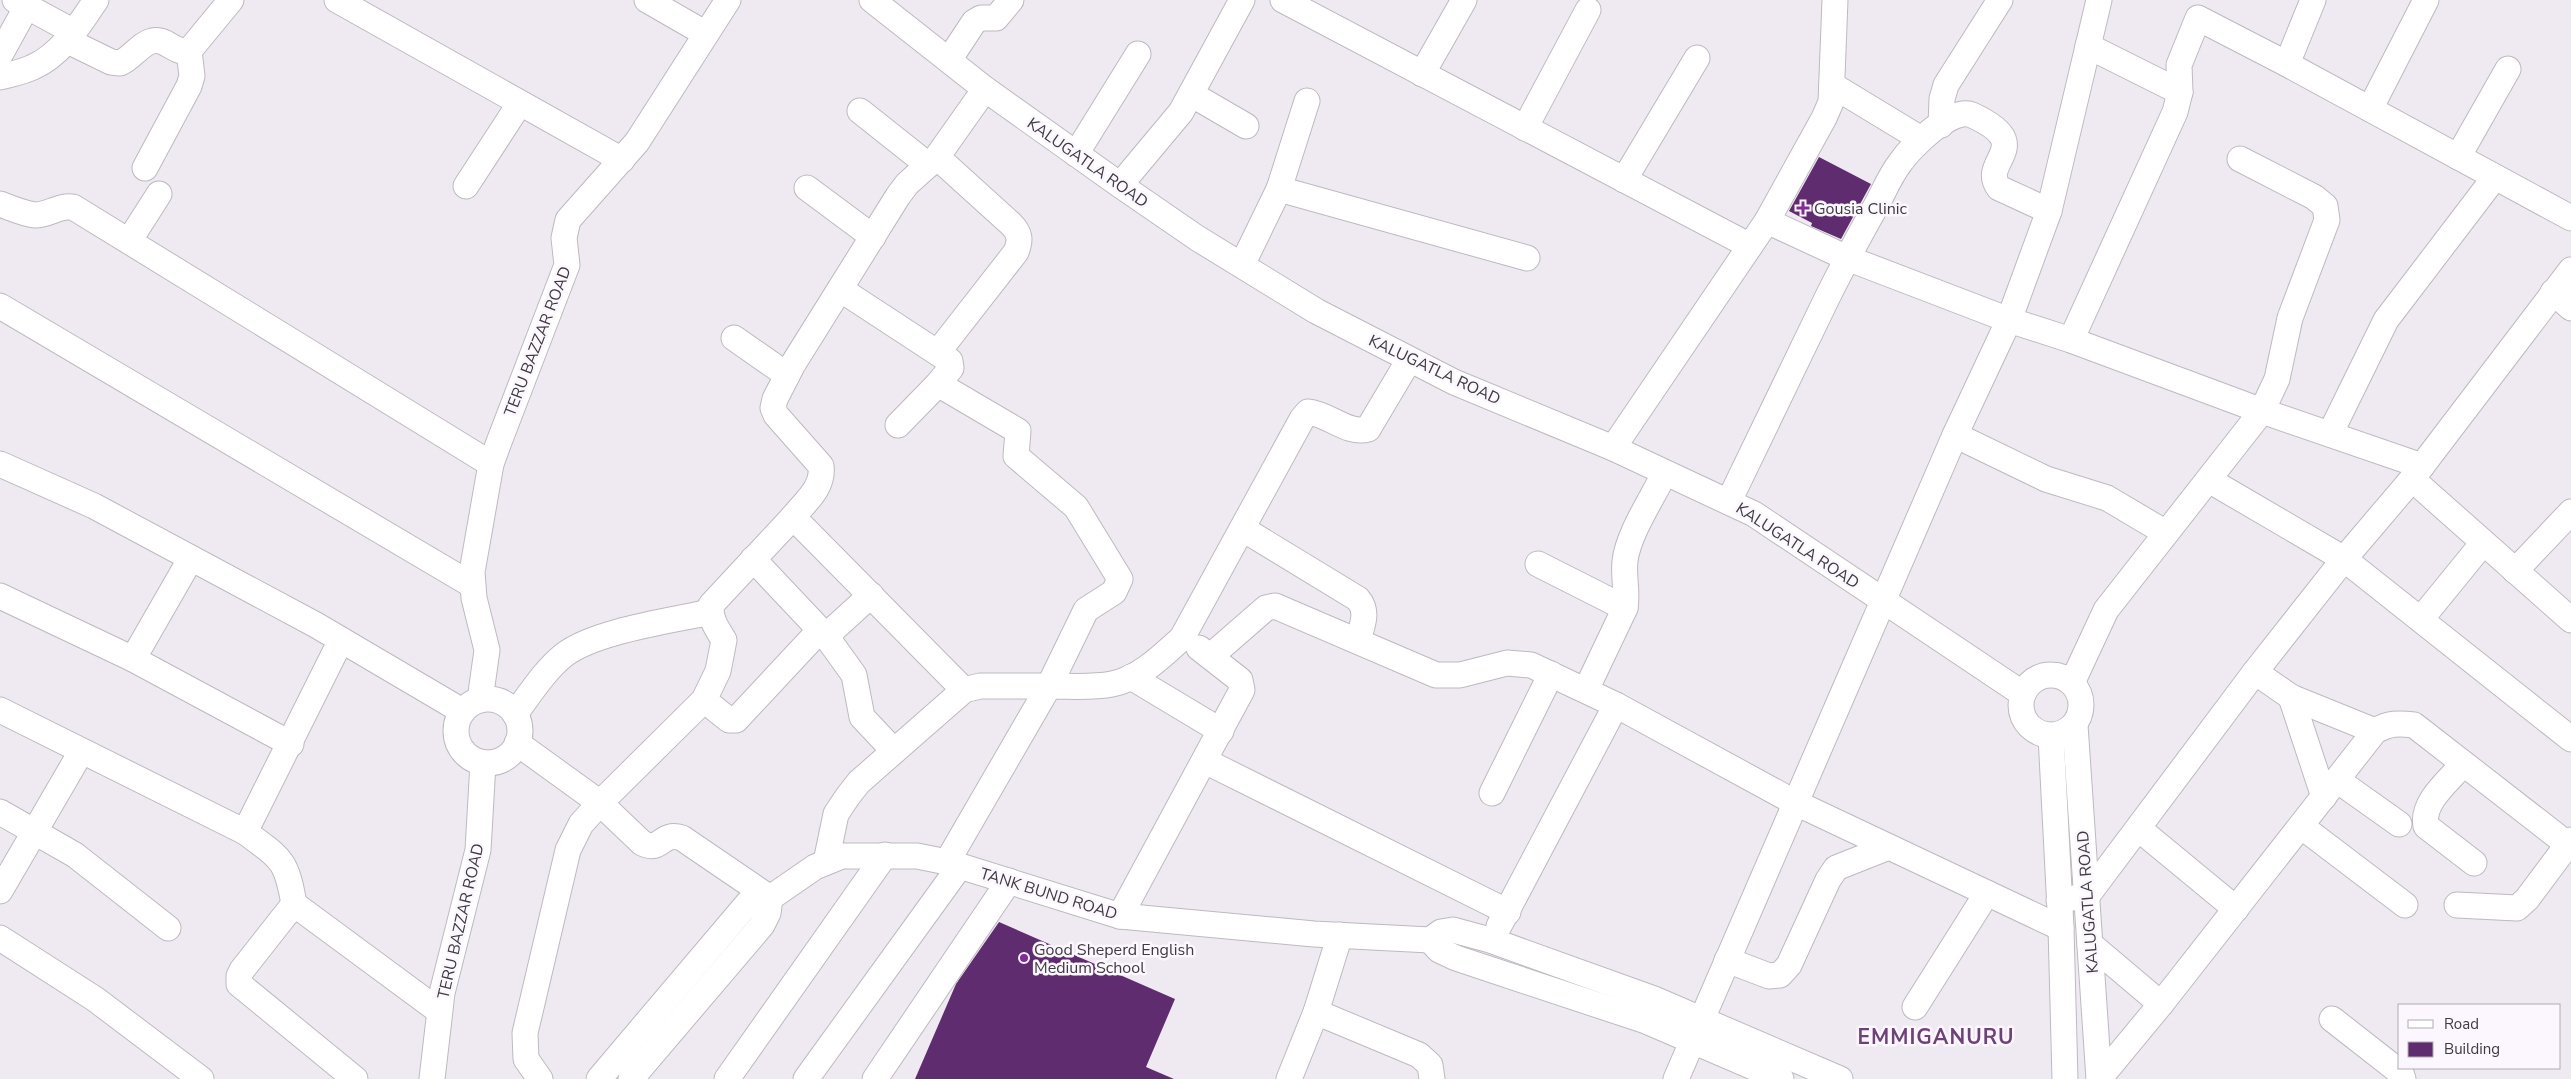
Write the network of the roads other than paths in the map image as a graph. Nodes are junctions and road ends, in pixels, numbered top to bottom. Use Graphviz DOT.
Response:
graph roads {
  1 [pos="96,0"];
  2 [pos="231,0"];
  3 [pos="339,0"];
  4 [pos="646,0"];
  5 [pos="728,0"];
  6 [pos="872,0"];
  7 [pos="1011,0"];
  8 [pos="1242,0"];
  9 [pos="1283,0"];
  10 [pos="1464,0"];
  11 [pos="1836,0"];
  12 [pos="2000,0"];
  13 [pos="2099,0"];
  14 [pos="2313,0"];
  15 [pos="2426,0"];
  16 [pos="21,3"];
  17 [pos="2204,9"];
  18 [pos="1588,10"];
  19 [pos="706,34"];
  20 [pos="70,36"];
  21 [pos="2088,46"];
  22 [pos="188,51"];
  23 [pos="1138,54"];
  24 [pos="0,55"];
  25 [pos="1697,58"];
  26 [pos="949,60"];
  27 [pos="2287,64"];
  28 [pos="2508,69"];
  29 [pos="1422,74"];
  30 [pos="0,77"];
  31 [pos="1832,85"];
  32 [pos="985,89"];
  33 [pos="2180,92"];
  34 [pos="1191,94"];
  35 [pos="1307,100"];
  36 [pos="520,102"];
  37 [pos="2370,109"];
  38 [pos="860,111"];
  39 [pos="1246,126"];
  40 [pos="1525,128"];
  41 [pos="1931,132"];
  42 [pos="1076,154"];
  43 [pos="2458,157"];
  44 [pos="2240,159"];
  45 [pos="622,160"];
  46 [pos="933,161"];
  47 [pos="145,168"];
  48 [pos="2495,177"];
  49 [pos="1624,180"];
  50 [pos="1120,185"];
  51 [pos="466,186"];
  52 [pos="807,188"];
  53 [pos="1279,189"];
  54 [pos="159,194"];
  55 [pos="0,204"];
  56 [pos="2049,211"];
  57 [pos="2571,218"];
  58 [pos="1767,221"];
  59 [pos="873,237"];
  60 [pos="129,242"];
  61 [pos="1750,246"];
  62 [pos="1527,258"];
  63 [pos="1847,258"];
  64 [pos="1242,265"];
  65 [pos="2571,270"];
  66 [pos="840,289"];
  67 [pos="2562,300"];
  68 [pos="0,306"];
  69 [pos="2009,320"];
  70 [pos="734,338"];
  71 [pos="2071,340"];
  72 [pos="938,352"];
  73 [pos="1409,360"];
  74 [pos="787,375"];
  75 [pos="938,384"];
  76 [pos="2262,411"];
  77 [pos="898,425"];
  78 [pos="2330,434"];
  79 [pos="1955,435"];
  80 [pos="1613,448"];
  81 [pos="0,464"];
  82 [pos="491,464"];
  83 [pos="2417,473"];
  84 [pos="1664,474"];
  85 [pos="2209,480"];
  86 [pos="1729,501"];
  87 [pos="2571,512"];
  88 [pos="793,517"];
  89 [pos="1243,529"];
  90 [pos="2166,533"];
  91 [pos="2484,543"];
  92 [pos="190,558"];
  93 [pos="753,559"];
  94 [pos="2344,559"];
  95 [pos="1538,564"];
  96 [pos="2515,571"];
  97 [pos="472,585"];
  98 [pos="871,595"];
  99 [pos="0,596"];
  100 [pos="1885,601"];
  101 [pos="1625,608"];
  102 [pos="710,612"];
  103 [pos="2421,619"];
  104 [pos="2571,620"];
  105 [pos="823,633"];
  106 [pos="1182,638"];
  107 [pos="341,640"];
  108 [pos="1358,641"];
  109 [pos="1212,655"];
  110 [pos="133,658"];
  111 [pos="2255,672"];
  112 [pos="1551,674"];
  113 [pos="1131,677"];
  114 [pos="2072,683"];
  115 [pos="1049,686"];
  116 [pos="964,690"];
  117 [pos="1586,690"];
  118 [pos="2023,694"];
  119 [pos="2292,697"];
  120 [pos="704,700"];
  121 [pos="1616,705"];
  122 [pos="471,706"];
  123 [pos="0,710"];
  124 [pos="515,714"];
  125 [pos="2075,726"];
  126 [pos="1222,731"];
  127 [pos="2375,731"];
  128 [pos="2051,736"];
  129 [pos="2571,739"];
  130 [pos="517,743"];
  131 [pos="291,744"];
  132 [pos="894,751"];
  133 [pos="81,752"];
  134 [pos="1205,761"];
  135 [pos="483,762"];
  136 [pos="2463,764"];
  137 [pos="2331,788"];
  138 [pos="1492,793"];
  139 [pos="1794,802"];
  140 [pos="600,803"];
  141 [pos="0,812"];
  142 [pos="2400,824"];
  143 [pos="2301,826"];
  144 [pos="2139,829"];
  145 [pos="35,832"];
  146 [pos="245,832"];
  147 [pos="2570,844"];
  148 [pos="1889,847"];
  149 [pos="884,855"];
  150 [pos="826,862"];
  151 [pos="2474,862"];
  152 [pos="953,864"];
  153 [pos="1009,881"];
  154 [pos="0,891"];
  155 [pos="1987,893"];
  156 [pos="2087,896"];
  157 [pos="770,898"];
  158 [pos="2059,900"];
  159 [pos="294,904"];
  160 [pos="2405,905"];
  161 [pos="2457,906"];
  162 [pos="2236,909"];
  163 [pos="1508,912"];
  164 [pos="1120,916"];
  165 [pos="168,928"];
  166 [pos="2061,928"];
  167 [pos="1340,935"];
  168 [pos="0,938"];
  169 [pos="1430,940"];
  170 [pos="1490,940"];
  171 [pos="2090,944"];
  172 [pos="1727,960"];
  173 [pos="2161,1004"];
  174 [pos="1915,1007"];
  175 [pos="439,1010"];
  176 [pos="1316,1012"];
  177 [pos="2332,1019"];
  178 [pos="1697,1030"];
  179 [pos="634,1078"];
  180 [pos="201,1079"];
  181 [pos="355,1079"];
  182 [pos="432,1079"];
  183 [pos="540,1079"];
  184 [pos="599,1079"];
  185 [pos="727,1079"];
  186 [pos="806,1079"];
  187 [pos="876,1079"];
  188 [pos="1289,1079"];
  189 [pos="1432,1079"];
  190 [pos="1676,1079"];
  191 [pos="1782,1079"];
  192 [pos="1840,1079"];
  193 [pos="2065,1079"];
  194 [pos="2098,1079"];
  195 [pos="2403,1079"];
  1 -- 20 [label="street"];
  2 -- 22 [label="street"];
  3 -- 36 [label="street"];
  4 -- 19 [label="street"];
  5 -- 19 [label="street, TERU BAZZAR ROAD"];
  6 -- 26 [label="street, KALUGATLA ROAD"];
  7 -- 26 [label="street"];
  8 -- 34 [label="street"];
  9 -- 29 [label="street"];
  10 -- 29 [label="street"];
  11 -- 31 [label="street"];
  12 -- 41 [label="street"];
  13 -- 21 [label="street"];
  14 -- 27 [label="street"];
  15 -- 37 [label="street"];
  16 -- 20 [label="street"];
  16 -- 24 [label="street"];
  17 -- 27 [label="street"];
  17 -- 33 [label="street"];
  18 -- 40 [label="street"];
  19 -- 45 [label="street, TERU BAZZAR ROAD"];
  20 -- 22 [label="street"];
  20 -- 30 [label="street"];
  21 -- 33 [label="street"];
  21 -- 56 [label="street"];
  22 -- 47 [label="street"];
  23 -- 42 [label="street"];
  25 -- 49 [label="street"];
  26 -- 32 [label="street, KALUGATLA ROAD"];
  27 -- 37 [label="street"];
  28 -- 43 [label="street"];
  29 -- 40 [label="street"];
  31 -- 41 [label="street"];
  31 -- 58 [label="street"];
  32 -- 42 [label="street, KALUGATLA ROAD"];
  32 -- 46 [label="street"];
  33 -- 71 [label="street"];
  34 -- 39 [label="street"];
  34 -- 50 [label="street"];
  35 -- 53 [label="street"];
  36 -- 45 [label="street"];
  36 -- 51 [label="street"];
  37 -- 43 [label="street"];
  38 -- 46 [label="street"];
  40 -- 49 [label="street"];
  41 -- 56 [label="street"];
  41 -- 63 [label="street"];
  42 -- 50 [label="street, KALUGATLA ROAD"];
  43 -- 48 [label="street"];
  44 -- 76 [label="street"];
  45 -- 82 [label="street, TERU BAZZAR ROAD"];
  46 -- 59 [label="street"];
  46 -- 72 [label="street"];
  48 -- 57 [label="street"];
  48 -- 78 [label="street"];
  49 -- 61 [label="street"];
  50 -- 64 [label="street, KALUGATLA ROAD"];
  52 -- 59 [label="street"];
  53 -- 62 [label="street"];
  53 -- 64 [label="street"];
  54 -- 60 [label="street"];
  55 -- 60 [label="street"];
  56 -- 69 [label="street"];
  58 -- 61 [label="street"];
  58 -- 63 [label="street"];
  59 -- 66 [label="street"];
  60 -- 82 [label="street"];
  61 -- 80 [label="street"];
  63 -- 69 [label="street"];
  63 -- 86 [label="street"];
  64 -- 73 [label="street, KALUGATLA ROAD"];
  65 -- 67 [label="street"];
  66 -- 72 [label="street"];
  66 -- 74 [label="street"];
  67 -- 83 [label="street"];
  68 -- 97 [label="street"];
  69 -- 71 [label="street"];
  69 -- 79 [label="street"];
  70 -- 74 [label="street"];
  71 -- 76 [label="street"];
  72 -- 75 [label="street"];
  73 -- 80 [label="street, KALUGATLA ROAD"];
  73 -- 89 [label="street"];
  74 -- 88 [label="street"];
  75 -- 77 [label="street"];
  75 -- 115 [label="street"];
  76 -- 78 [label="street"];
  76 -- 85 [label="street"];
  78 -- 83 [label="street"];
  79 -- 90 [label="street"];
  79 -- 100 [label="street"];
  80 -- 84 [label="street, KALUGATLA ROAD"];
  81 -- 92 [label="street"];
  82 -- 97 [label="street, TERU BAZZAR ROAD"];
  83 -- 91 [label="street"];
  83 -- 94 [label="street"];
  84 -- 86 [label="street, KALUGATLA ROAD"];
  84 -- 101 [label="street"];
  85 -- 90 [label="street"];
  85 -- 94 [label="street"];
  86 -- 100 [label="street, KALUGATLA ROAD"];
  87 -- 96 [label="street"];
  88 -- 93 [label="street"];
  88 -- 98 [label="street"];
  89 -- 106 [label="street"];
  89 -- 108 [label="street"];
  90 -- 114 [label="street"];
  91 -- 96 [label="street"];
  91 -- 103 [label="street"];
  92 -- 107 [label="street"];
  92 -- 110 [label="street"];
  93 -- 102 [label="street"];
  93 -- 105 [label="street"];
  94 -- 103 [label="street"];
  94 -- 111 [label="street"];
  95 -- 101 [label="street"];
  96 -- 104 [label="street"];
  97 -- 122 [label="street, TERU BAZZAR ROAD"];
  98 -- 105 [label="street"];
  98 -- 116 [label="street"];
  99 -- 110 [label="street"];
  100 -- 118 [label="street, KALUGATLA ROAD"];
  100 -- 139 [label="street"];
  101 -- 117 [label="street"];
  102 -- 120 [label="street"];
  102 -- 124 [label="street"];
  103 -- 129 [label="street"];
  105 -- 120 [label="street"];
  105 -- 132 [label="street"];
  106 -- 109 [label="street"];
  106 -- 113 [label="street"];
  107 -- 122 [label="street"];
  107 -- 131 [label="street"];
  108 -- 109 [label="street"];
  108 -- 112 [label="street"];
  109 -- 126 [label="street"];
  110 -- 131 [label="street"];
  111 -- 119 [label="street"];
  111 -- 144 [label="street"];
  112 -- 117 [label="street"];
  112 -- 138 [label="street"];
  113 -- 115 [label="street"];
  113 -- 126 [label="street"];
  114 -- 118 [label="street"];
  114 -- 125 [label="street, KALUGATLA ROAD"];
  115 -- 116 [label="street"];
  115 -- 152 [label="street"];
  116 -- 132 [label="street"];
  117 -- 121 [label="street"];
  118 -- 128 [label="street"];
  119 -- 127 [label="street"];
  119 -- 137 [label="street"];
  120 -- 140 [label="street"];
  121 -- 139 [label="street"];
  121 -- 163 [label="street"];
  122 -- 124 [label="street"];
  122 -- 135 [label="street, TERU BAZZAR ROAD"];
  123 -- 133 [label="street"];
  124 -- 130 [label="street"];
  125 -- 128 [label="street"];
  125 -- 156 [label="street, KALUGATLA ROAD"];
  126 -- 134 [label="street"];
  127 -- 136 [label="street"];
  127 -- 137 [label="street"];
  128 -- 158 [label="street, KALUGATLA ROAD"];
  130 -- 135 [label="street"];
  130 -- 140 [label="street"];
  131 -- 146 [label="street"];
  132 -- 150 [label="street"];
  133 -- 145 [label="street"];
  133 -- 146 [label="street"];
  134 -- 163 [label="street"];
  134 -- 164 [label="street"];
  135 -- 175 [label="street, TERU BAZZAR ROAD"];
  136 -- 147 [label="street"];
  136 -- 151 [label="street"];
  137 -- 142 [label="street"];
  137 -- 143 [label="street"];
  139 -- 148 [label="street"];
  139 -- 172 [label="street"];
  140 -- 157 [label="street"];
  140 -- 183 [label="street"];
  141 -- 145 [label="street"];
  143 -- 160 [label="street"];
  143 -- 162 [label="street"];
  144 -- 156 [label="street"];
  144 -- 162 [label="street"];
  145 -- 154 [label="street"];
  145 -- 165 [label="street"];
  146 -- 159 [label="street"];
  147 -- 161 [label="street"];
  148 -- 155 [label="street"];
  148 -- 172 [label="street"];
  149 -- 150 [label="street, TANK BUND ROAD"];
  149 -- 152 [label="street, TANK BUND ROAD"];
  149 -- 185 [label="street"];
  150 -- 157 [label="street, TANK BUND ROAD"];
  152 -- 153 [label="street, TANK BUND ROAD"];
  152 -- 186 [label="street"];
  153 -- 164 [label="street, TANK BUND ROAD"];
  153 -- 187 [label="street"];
  155 -- 166 [label="street"];
  155 -- 174 [label="street"];
  156 -- 158 [label="street"];
  156 -- 171 [label="street, KALUGATLA ROAD"];
  157 -- 179 [label="street"];
  157 -- 184 [label="street, TANK BUND ROAD"];
  158 -- 166 [label="street, KALUGATLA ROAD"];
  159 -- 175 [label="street"];
  159 -- 181 [label="street"];
  162 -- 173 [label="street"];
  163 -- 170 [label="street"];
  164 -- 167 [label="street, TANK BUND ROAD"];
  166 -- 193 [label="street, KALUGATLA ROAD"];
  167 -- 169 [label="street, TANK BUND ROAD"];
  167 -- 176 [label="street"];
  168 -- 180 [label="street"];
  169 -- 170 [label="street"];
  169 -- 178 [label="street"];
  170 -- 178 [label="street"];
  171 -- 173 [label="street"];
  171 -- 194 [label="street, KALUGATLA ROAD"];
  172 -- 178 [label="street"];
  173 -- 194 [label="street"];
  175 -- 182 [label="street, TERU BAZZAR ROAD"];
  176 -- 188 [label="street"];
  176 -- 189 [label="street"];
  177 -- 195 [label="street"];
  178 -- 190 [label="street"];
  178 -- 191 [label="street"];
  178 -- 192 [label="street"];
}
